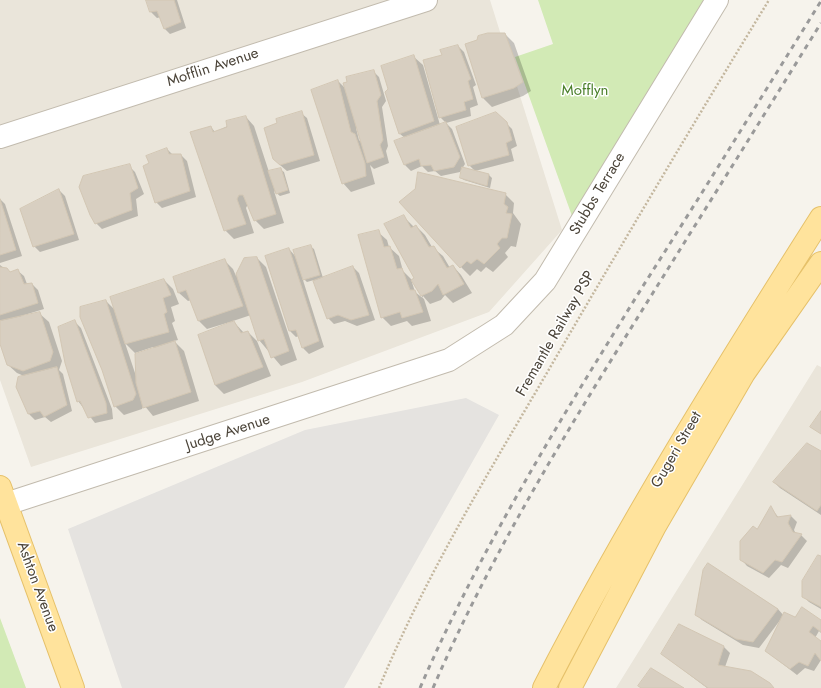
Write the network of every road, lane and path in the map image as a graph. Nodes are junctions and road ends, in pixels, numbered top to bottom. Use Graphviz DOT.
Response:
graph roads {
  1 [pos="426,0"];
  2 [pos="717,0"];
  3 [pos="769,0"];
  4 [pos="0,137"];
  5 [pos="821,218"];
  6 [pos="821,263"];
  7 [pos="448,360"];
  8 [pos="3,495"];
  9 [pos="73,688"];
  10 [pos="379,688"];
  11 [pos="544,688"];
  12 [pos="570,688"];
  1 -- 4 [label="street, Mofflin Avenue"];
  2 -- 7 [label="street, Stubbs Terrace"];
  3 -- 10 [label="path, Fremantle Railway PSP"];
  5 -- 11 [label="main road, Gugeri Street"];
  6 -- 12 [label="main road, Gugeri Street"];
  7 -- 8 [label="street, Judge Avenue"];
  8 -- 9 [label="main road, Ashton Avenue"];
}
